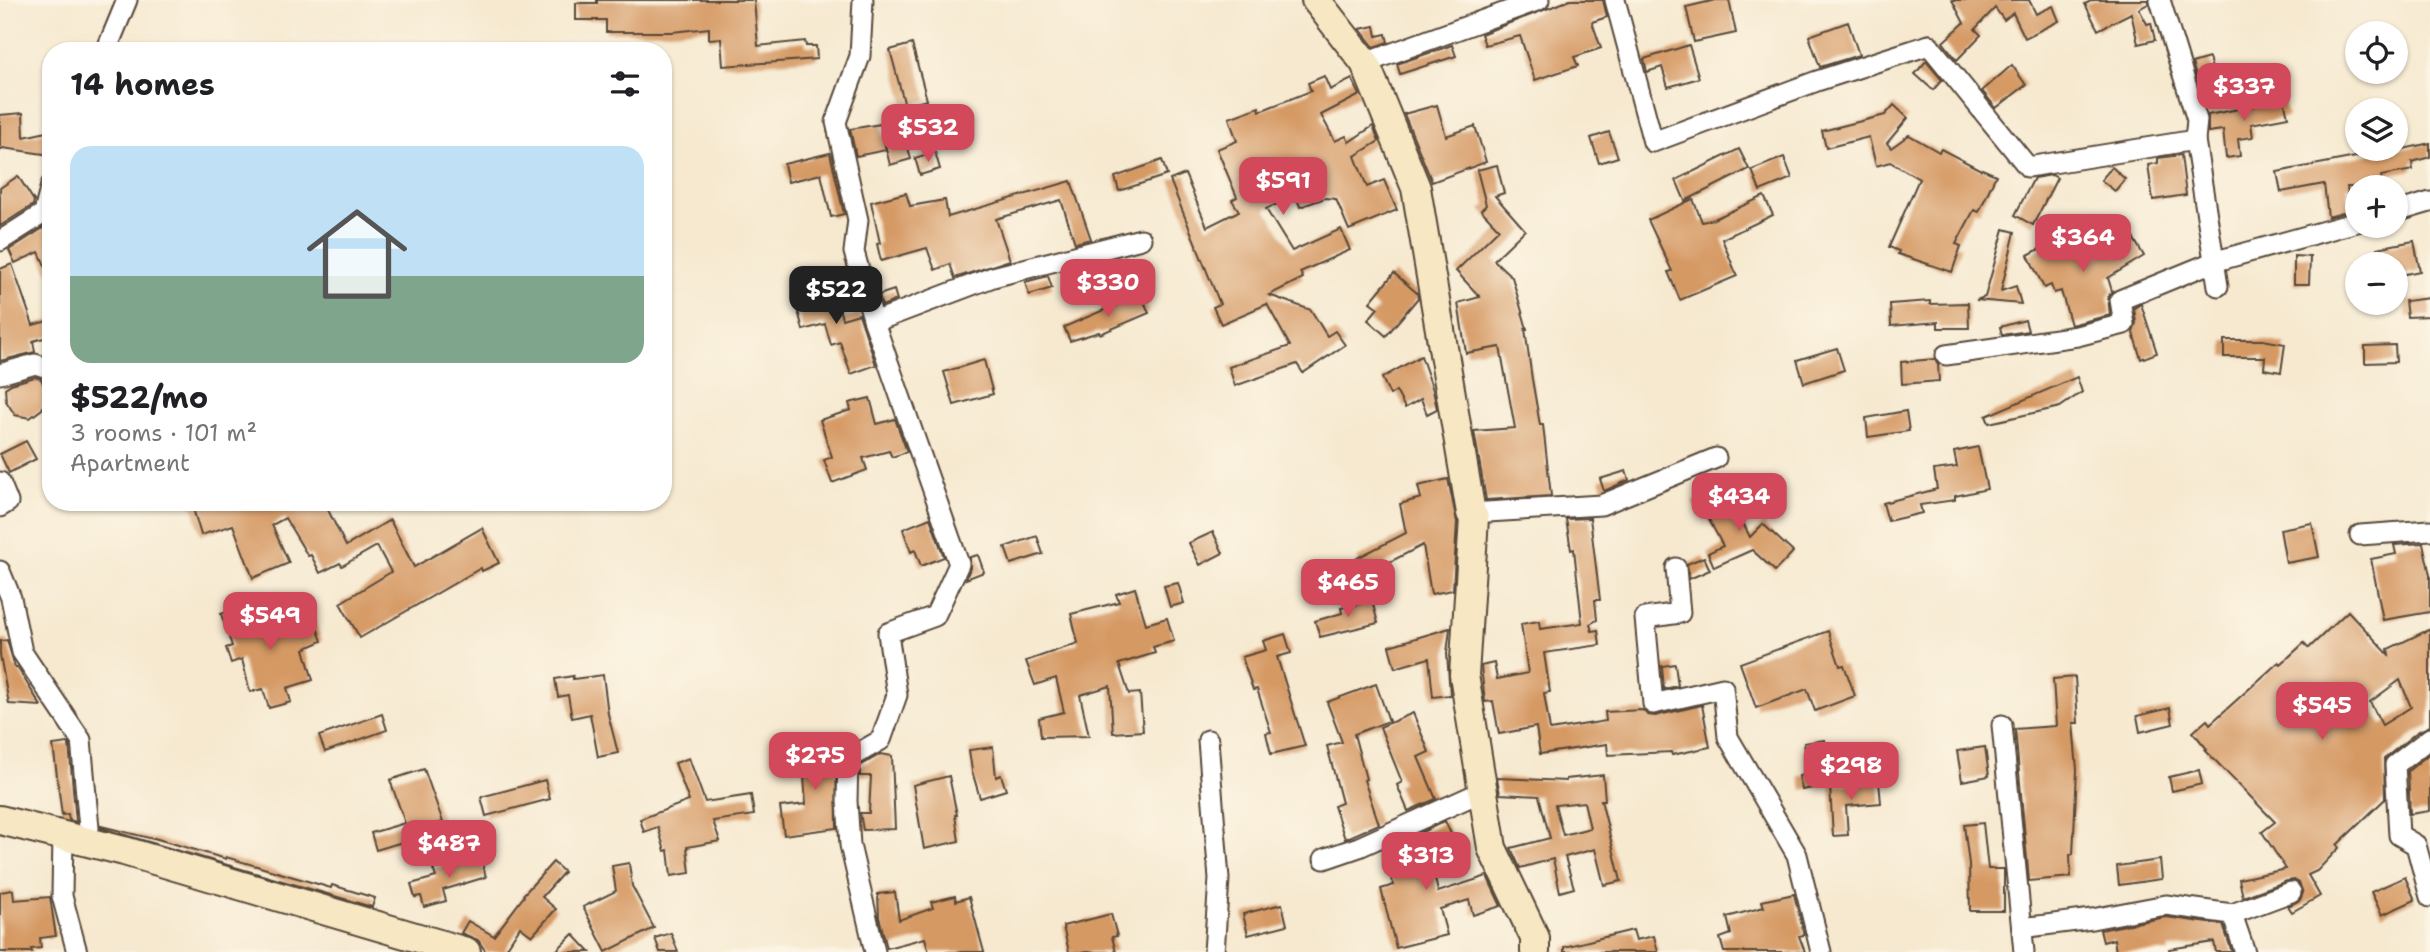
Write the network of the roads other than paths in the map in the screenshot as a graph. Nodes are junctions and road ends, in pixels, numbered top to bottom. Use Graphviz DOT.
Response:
graph roads {
  1 [pos="127,0"];
  2 [pos="863,0"];
  3 [pos="1316,0"];
  4 [pos="1539,0"];
  5 [pos="1615,0"];
  6 [pos="2160,0"];
  7 [pos="110,42"];
  8 [pos="1365,63"];
  9 [pos="2195,139"];
  10 [pos="2430,202"];
  11 [pos="2408,208"];
  12 [pos="42,214"];
  13 [pos="2345,225"];
  14 [pos="1141,239"];
  15 [pos="0,240"];
  16 [pos="2213,262"];
  17 [pos="2218,286"];
  18 [pos="874,322"];
  19 [pos="1946,355"];
  20 [pos="42,366"];
  21 [pos="0,374"];
  22 [pos="1716,458"];
  23 [pos="0,482"];
  24 [pos="0,508"];
  25 [pos="1471,513"];
  26 [pos="2430,530"];
  27 [pos="2360,535"];
  28 [pos="1676,568"];
  29 [pos="0,570"];
  30 [pos="2002,725"];
  31 [pos="2430,738"];
  32 [pos="1208,740"];
  33 [pos="1483,791"];
  34 [pos="0,820"];
  35 [pos="73,839"];
  36 [pos="1324,859"];
  37 [pos="2291,892"];
  38 [pos="2430,897"];
  39 [pos="2232,914"];
  40 [pos="2022,928"];
  41 [pos="77,952"];
  42 [pos="466,952"];
  43 [pos="875,952"];
  44 [pos="1214,952"];
  45 [pos="1535,952"];
  46 [pos="1821,952"];
  47 [pos="2024,952"];
  48 [pos="2245,952"];
  1 -- 7 [label="street"];
  2 -- 18 [label="street"];
  3 -- 8 [label="street"];
  4 -- 8 [label="street"];
  5 -- 9 [label="street"];
  6 -- 9 [label="street"];
  8 -- 25 [label="street"];
  9 -- 16 [label="street"];
  10 -- 11 [label="street"];
  12 -- 15 [label="street"];
  13 -- 16 [label="street"];
  14 -- 18 [label="street"];
  16 -- 17 [label="street"];
  16 -- 19 [label="street"];
  18 -- 43 [label="street"];
  20 -- 21 [label="street"];
  22 -- 25 [label="street"];
  23 -- 24 [label="street"];
  25 -- 33 [label="street"];
  26 -- 27 [label="street"];
  28 -- 46 [label="street"];
  29 -- 35 [label="street"];
  30 -- 40 [label="street"];
  31 -- 38 [label="street"];
  32 -- 44 [label="street"];
  33 -- 36 [label="street"];
  33 -- 45 [label="street"];
  34 -- 35 [label="street"];
  35 -- 41 [label="street"];
  35 -- 42 [label="street"];
  37 -- 39 [label="street"];
  39 -- 40 [label="street"];
  39 -- 48 [label="street"];
  40 -- 47 [label="street"];
}
